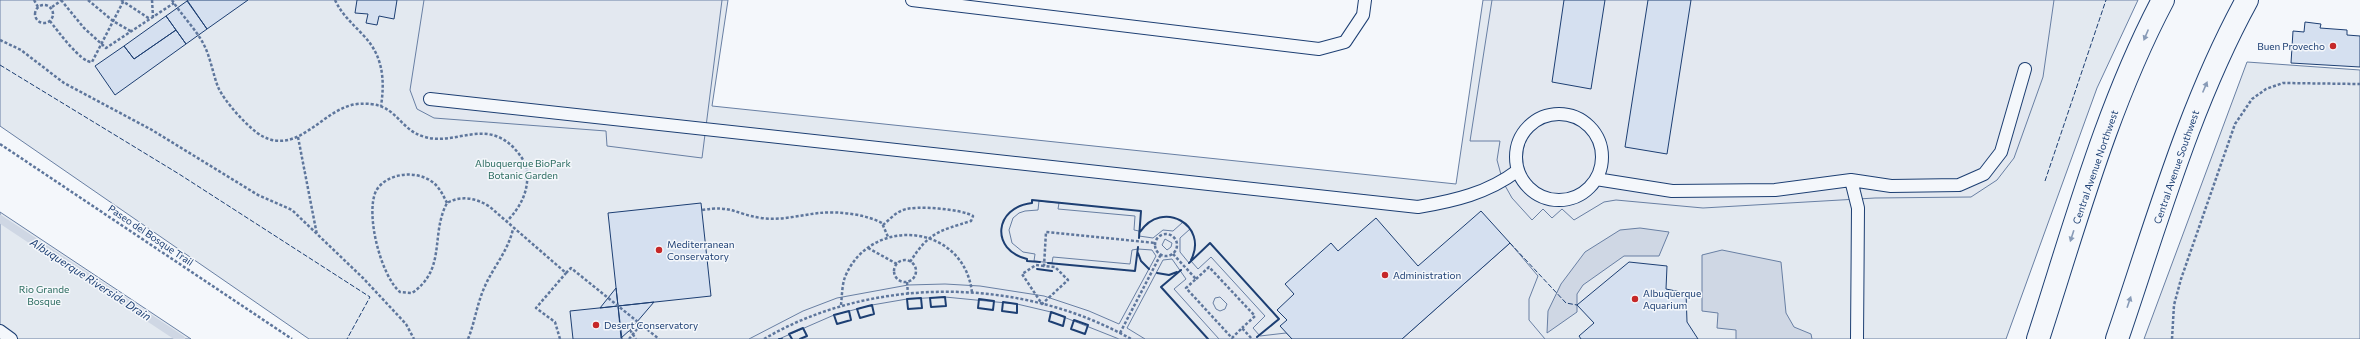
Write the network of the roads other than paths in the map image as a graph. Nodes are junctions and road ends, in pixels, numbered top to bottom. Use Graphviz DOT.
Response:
graph roads {
  1 [pos="912,0"];
  2 [pos="1365,0"];
  3 [pos="2163,0"];
  4 [pos="2247,0"];
  5 [pos="2025,69"];
  6 [pos="430,99"];
  7 [pos="1517,171"];
  8 [pos="1596,179"];
  9 [pos="1851,180"];
  10 [pos="0,332"];
  11 [pos="11,339"];
  12 [pos="1857,339"];
  13 [pos="2038,339"];
  14 [pos="2117,339"];
  1 -- 2 [label="lane"];
  3 -- 13 [label="main road, Central Avenue Northwest, one-way"];
  14 -- 4 [label="main road, Central Avenue Southwest, one-way"];
  5 -- 9 [label="lane"];
  6 -- 7 [label="lane"];
  7 -- 8 [label="lane"];
  7 -- 8 [label="lane"];
  8 -- 9 [label="lane"];
  9 -- 12 [label="lane"];
  10 -- 11 [label="lane"];
}
